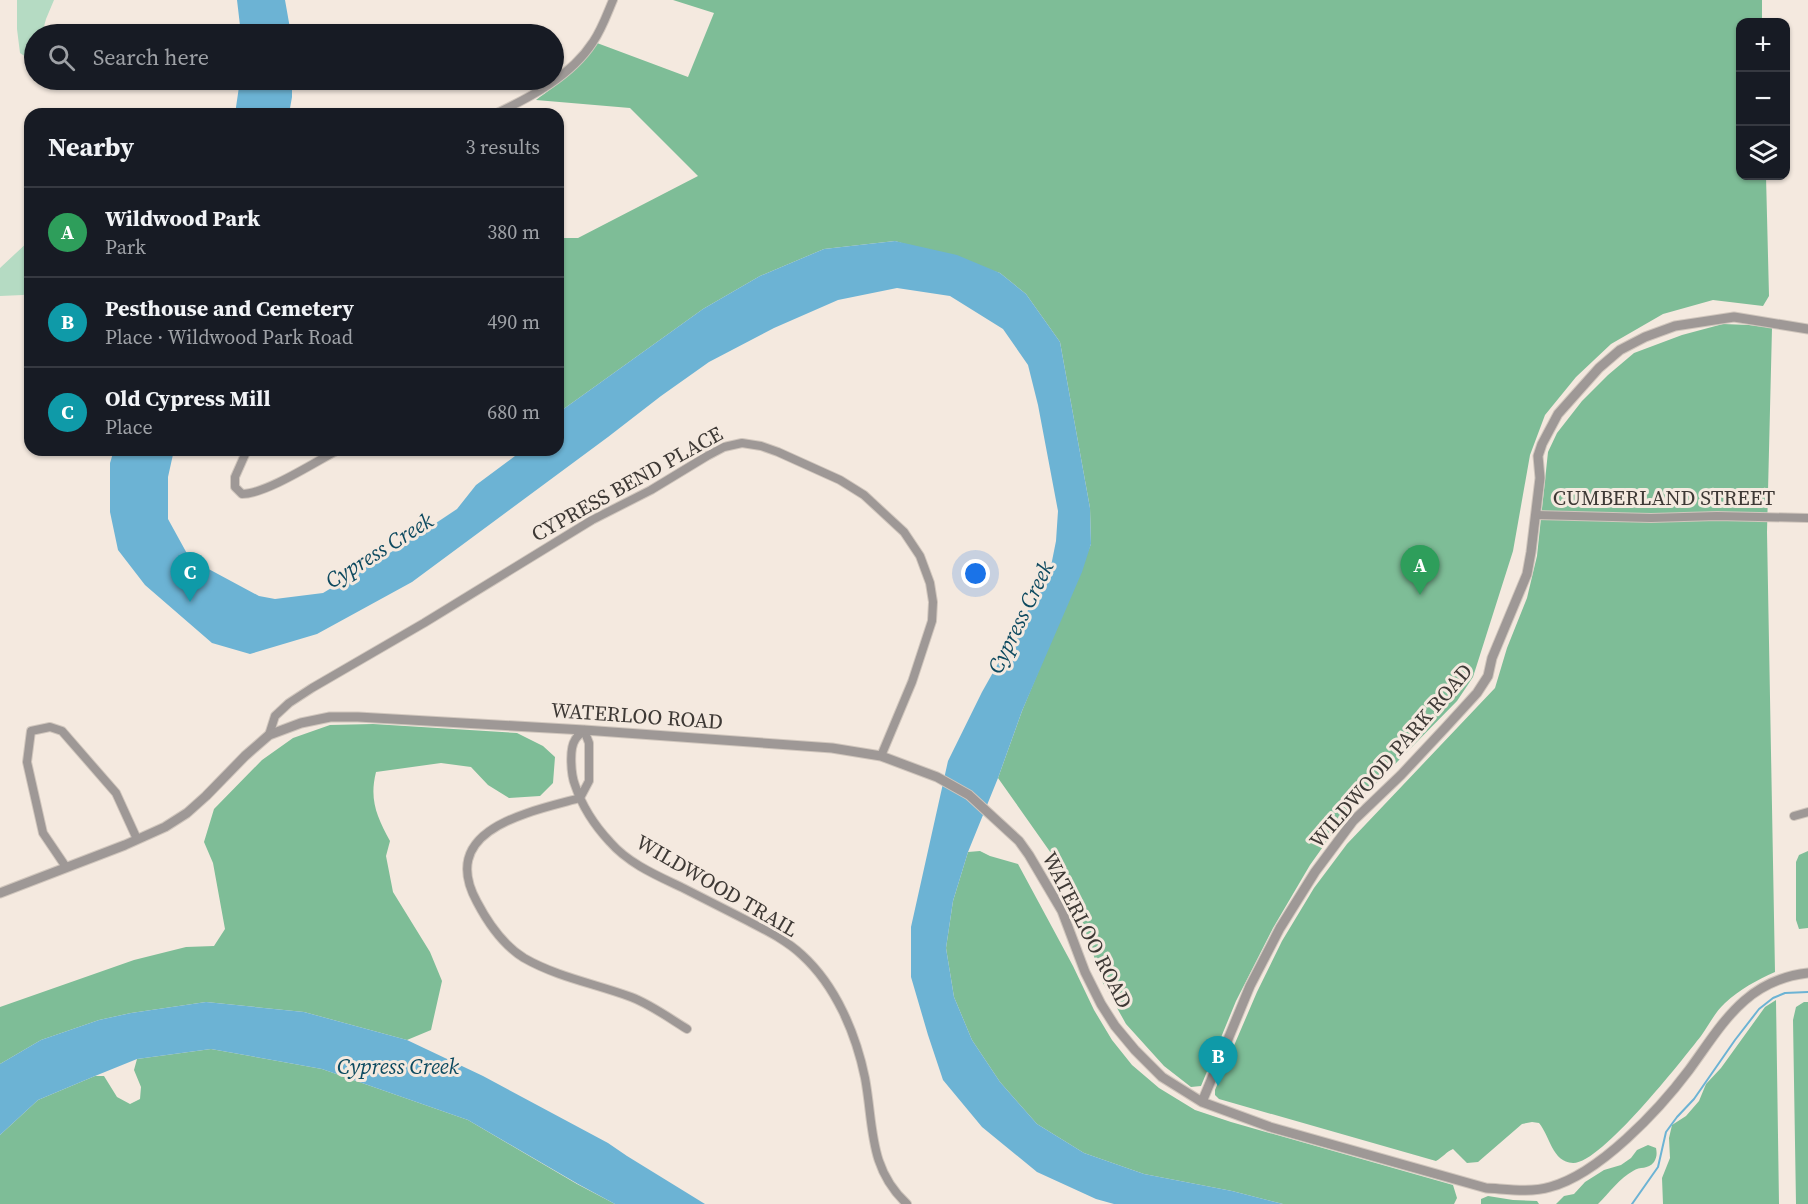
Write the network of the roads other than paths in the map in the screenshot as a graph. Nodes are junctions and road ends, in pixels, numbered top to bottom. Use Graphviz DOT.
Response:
graph roads {
  1 [pos="613,0"];
  2 [pos="564,72"];
  3 [pos="539,90"];
  4 [pos="506,108"];
  5 [pos="1808,328"];
  6 [pos="245,456"];
  7 [pos="327,456"];
  8 [pos="1536,515"];
  9 [pos="1808,518"];
  10 [pos="584,730"];
  11 [pos="269,735"];
  12 [pos="881,756"];
  13 [pos="580,798"];
  14 [pos="1808,812"];
  15 [pos="1794,816"];
  16 [pos="137,839"];
  17 [pos="66,867"];
  18 [pos="0,893"];
  19 [pos="1808,974"];
  20 [pos="687,1029"];
  21 [pos="1202,1102"];
  22 [pos="908,1204"];
  1 -- 2 [label="street"];
  3 -- 4 [label="street"];
  5 -- 8 [label="street, WILDWOOD PARK ROAD"];
  6 -- 7 [label="street"];
  8 -- 9 [label="street, CUMBERLAND STREET"];
  8 -- 21 [label="street, WILDWOOD PARK ROAD"];
  10 -- 11 [label="street, WATERLOO ROAD"];
  10 -- 12 [label="street, WATERLOO ROAD"];
  10 -- 13 [label="street"];
  10 -- 13 [label="street, WILDWOOD TRAIL"];
  11 -- 12 [label="street, CYPRESS BEND PLACE"];
  11 -- 16 [label="street, WATERLOO ROAD"];
  12 -- 21 [label="street, WATERLOO ROAD"];
  13 -- 20 [label="street"];
  13 -- 22 [label="street, WILDWOOD TRAIL"];
  14 -- 15 [label="street"];
  16 -- 17 [label="street, WATERLOO ROAD"];
  16 -- 17 [label="street"];
  17 -- 18 [label="street, WATERLOO ROAD"];
  19 -- 21 [label="street, WATERLOO ROAD"];
}
